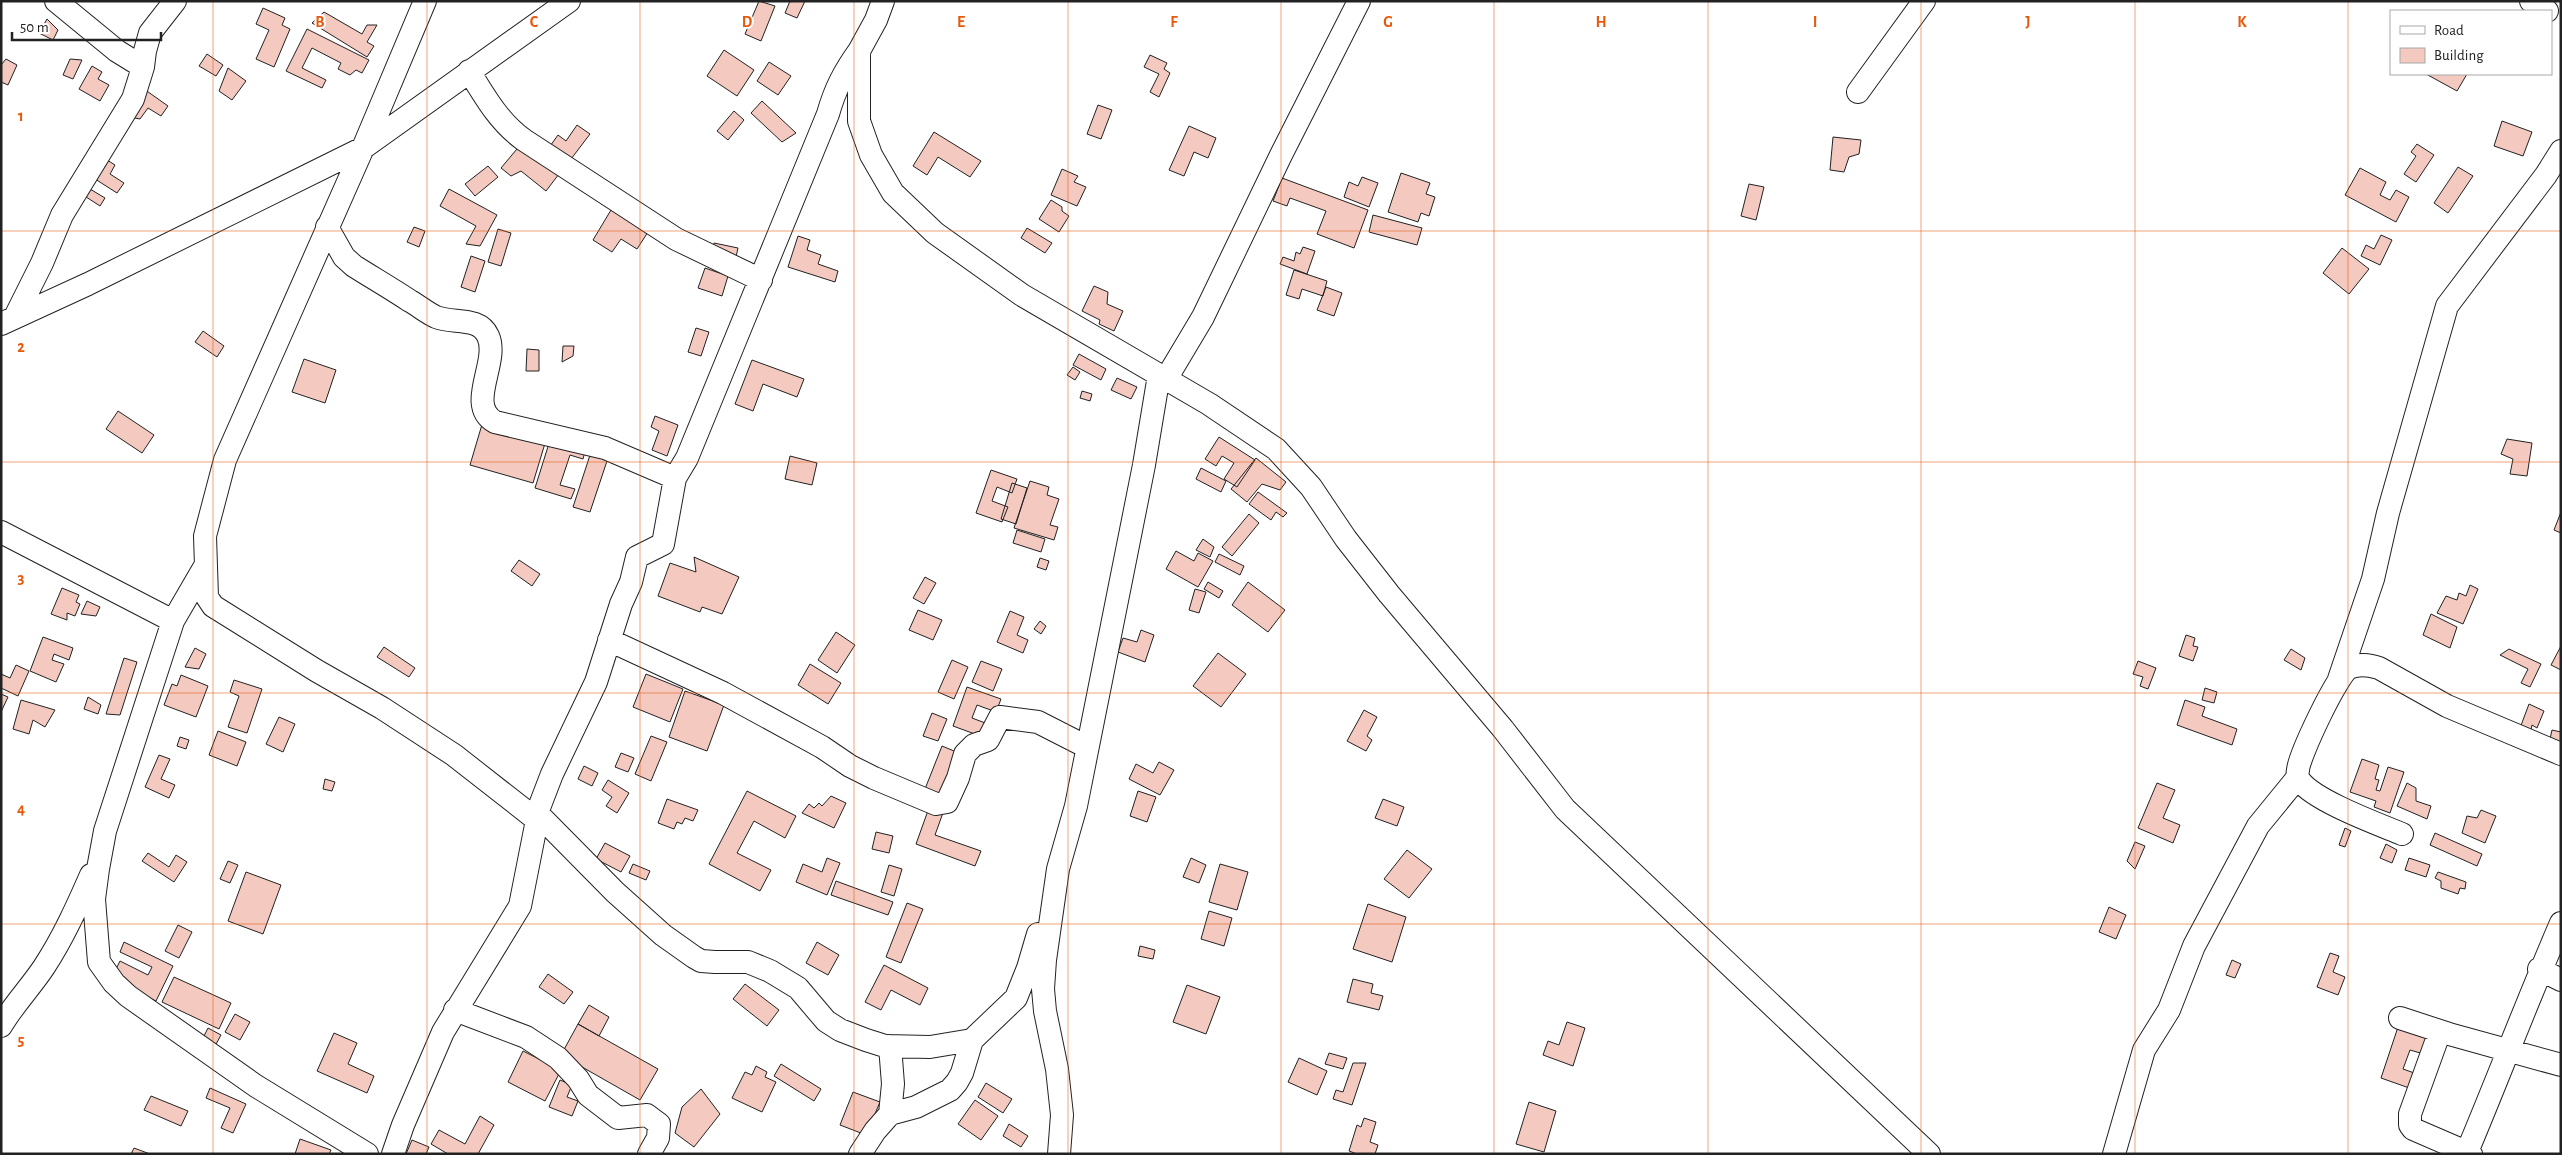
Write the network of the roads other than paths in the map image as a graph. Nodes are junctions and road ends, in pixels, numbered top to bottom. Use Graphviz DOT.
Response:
graph roads {
  1 [pos="56,1"];
  2 [pos="175,1"];
  3 [pos="425,1"];
  4 [pos="569,1"];
  5 [pos="883,1"];
  6 [pos="1359,1"];
  7 [pos="1924,1"];
  8 [pos="2531,1"];
  9 [pos="2544,10"];
  10 [pos="859,52"];
  11 [pos="143,67"];
  12 [pos="469,70"];
  13 [pos="1858,92"];
  14 [pos="363,148"];
  15 [pos="2561,151"];
  16 [pos="327,226"];
  17 [pos="761,280"];
  18 [pos="9,319"];
  19 [pos="1162,377"];
  20 [pos="675,478"];
  21 [pos="1,532"];
  22 [pos="205,566"];
  23 [pos="173,621"];
  24 [pos="609,640"];
  25 [pos="2340,679"];
  26 [pos="1087,747"];
  27 [pos="2561,754"];
  28 [pos="2298,777"];
  29 [pos="537,816"];
  30 [pos="2402,834"];
  31 [pos="102,847"];
  32 [pos="1058,869"];
  33 [pos="2561,923"];
  34 [pos="2540,969"];
  35 [pos="2561,980"];
  36 [pos="455,1010"];
  37 [pos="2400,1018"];
  38 [pos="1,1026"];
  39 [pos="2440,1031"];
  40 [pos="972,1040"];
  41 [pos="890,1046"];
  42 [pos="2507,1050"];
  43 [pos="2561,1065"];
  44 [pos="890,1114"];
  45 [pos="2469,1153"];
  46 [pos="367,1154"];
  47 [pos="393,1154"];
  48 [pos="649,1154"];
  49 [pos="860,1154"];
  50 [pos="1059,1154"];
  51 [pos="1929,1154"];
  52 [pos="2114,1154"];
  1 -- 11 [label="street"];
  2 -- 11 [label="street"];
  3 -- 14 [label="street"];
  4 -- 12 [label="street"];
  5 -- 10 [label="street"];
  6 -- 19 [label="street"];
  7 -- 13 [label="street"];
  8 -- 9 [label="street"];
  10 -- 17 [label="street"];
  10 -- 19 [label="street"];
  11 -- 18 [label="street"];
  12 -- 14 [label="street"];
  12 -- 17 [label="street"];
  14 -- 16 [label="street"];
  14 -- 18 [label="street"];
  15 -- 25 [label="street"];
  16 -- 20 [label="street"];
  16 -- 22 [label="street"];
  17 -- 20 [label="street"];
  19 -- 26 [label="street"];
  19 -- 51 [label="street"];
  20 -- 24 [label="street"];
  21 -- 23 [label="street"];
  22 -- 23 [label="street"];
  22 -- 29 [label="street"];
  23 -- 31 [label="street"];
  24 -- 26 [label="street"];
  24 -- 29 [label="street"];
  25 -- 27 [label="street"];
  25 -- 28 [label="street"];
  26 -- 32 [label="street"];
  28 -- 30 [label="street"];
  28 -- 52 [label="street"];
  29 -- 36 [label="street"];
  29 -- 41 [label="street"];
  31 -- 38 [label="street"];
  31 -- 46 [label="street"];
  32 -- 40 [label="street"];
  32 -- 50 [label="street"];
  33 -- 34 [label="street"];
  34 -- 35 [label="street"];
  34 -- 42 [label="street"];
  36 -- 47 [label="street"];
  36 -- 48 [label="street"];
  37 -- 39 [label="street"];
  39 -- 42 [label="street"];
  39 -- 45 [label="street"];
  40 -- 41 [label="street"];
  40 -- 44 [label="street"];
  41 -- 44 [label="street"];
  42 -- 43 [label="street"];
  42 -- 45 [label="street"];
  44 -- 49 [label="street"];
}
